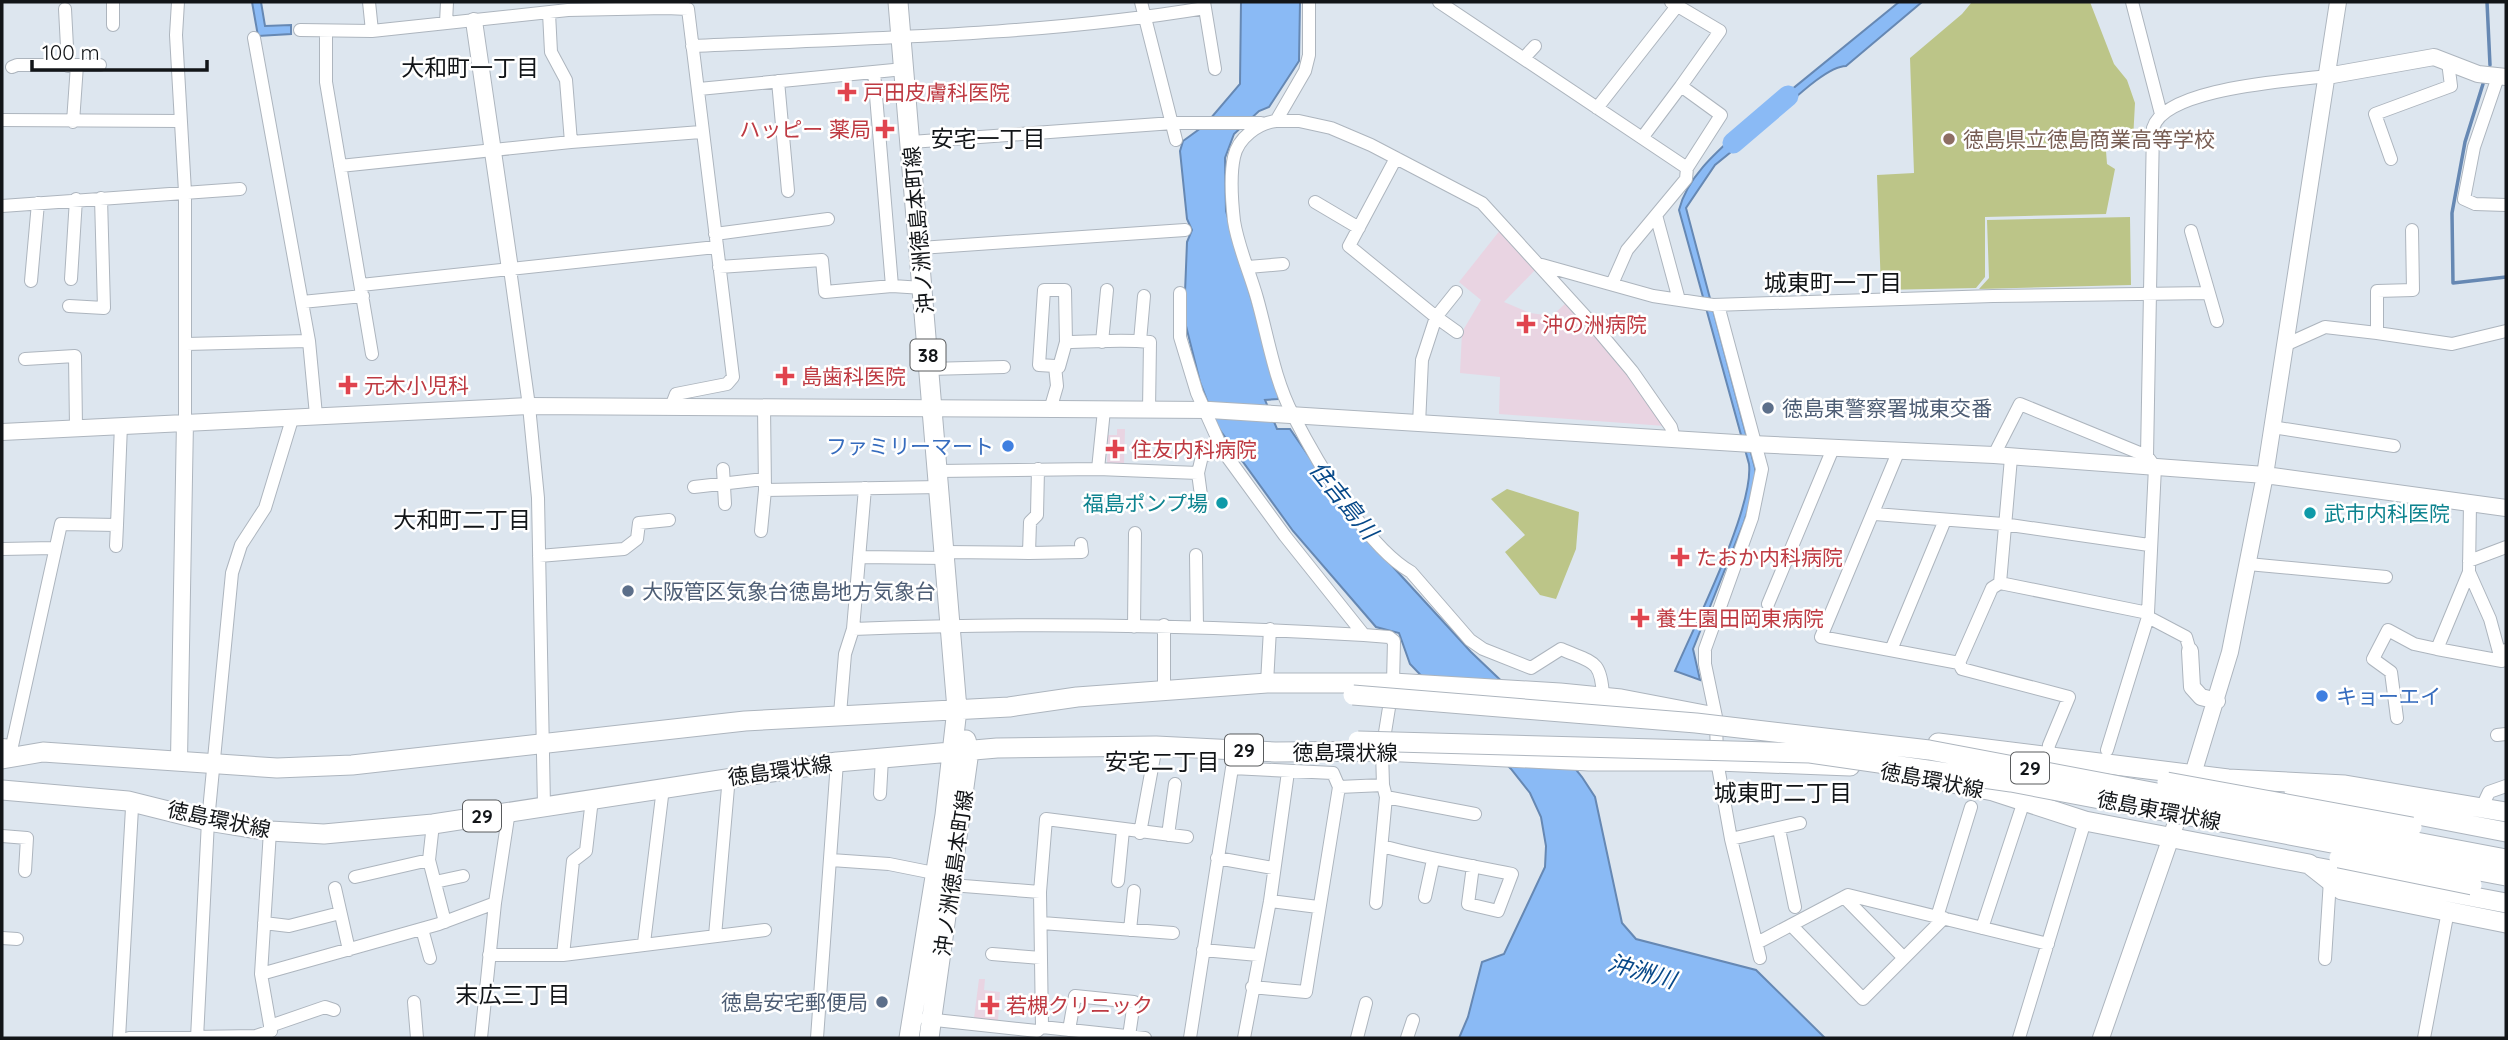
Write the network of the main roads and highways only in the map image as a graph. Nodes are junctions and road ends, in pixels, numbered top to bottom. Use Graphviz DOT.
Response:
graph roads {
  1 [pos="898,2"];
  2 [pos="1009,707"];
  3 [pos="957,709"];
  4 [pos="1156,746"];
  5 [pos="5,750"];
  6 [pos="960,752"];
  7 [pos="2016,765"];
  8 [pos="2228,779"];
  9 [pos="2,790"];
  10 [pos="2111,801"];
  11 [pos="2506,812"];
  12 [pos="2506,832"];
  13 [pos="2506,845"];
  14 [pos="2506,859"];
  15 [pos="2323,874"];
  16 [pos="2506,876"];
  17 [pos="2506,891"];
  18 [pos="2506,903"];
  19 [pos="2506,923"];
  20 [pos="924,1025"];
  21 [pos="909,1038"];
  1 -- 3 [label="main road, 沖ノ洲徳島本町線 / 38"];
  2 -- 3 [label="main road, 徳島環状線 / 29"];
  2 -- 7 [label="main road, 徳島環状線 / 29, bridge"];
  2 -- 8 [label="main road, 徳島環状線 / 29"];
  3 -- 5 [label="main road, 徳島環状線 / 29"];
  3 -- 6 [label="main road, 沖ノ洲徳島本町線 / 38"];
  4 -- 6 [label="main road, 徳島環状線 / 29"];
  4 -- 10 [label="main road, 徳島東環状線 / 29, bridge"];
  4 -- 15 [label="main road, 徳島環状線 / 29"];
  6 -- 9 [label="main road, 徳島環状線 / 29"];
  6 -- 20 [label="main road, 沖ノ洲徳島本町線 / 38"];
  6 -- 20 [label="main road, 沖ノ洲徳島本町線 / 38"];
  7 -- 13 [label="main road, bridge"];
  7 -- 14 [label="main road, 徳島環状線 / 29, bridge"];
  8 -- 11 [label="main road, 徳島環状線 / 29"];
  8 -- 12 [label="main road, 29"];
  10 -- 16 [label="main road, 徳島東環状線 / 29, bridge"];
  10 -- 17 [label="main road, bridge"];
  15 -- 18 [label="main road, 29"];
  15 -- 19 [label="main road, 徳島環状線 / 29"];
  20 -- 21 [label="main road, 沖ノ洲徳島本町線 / 38"];
}
